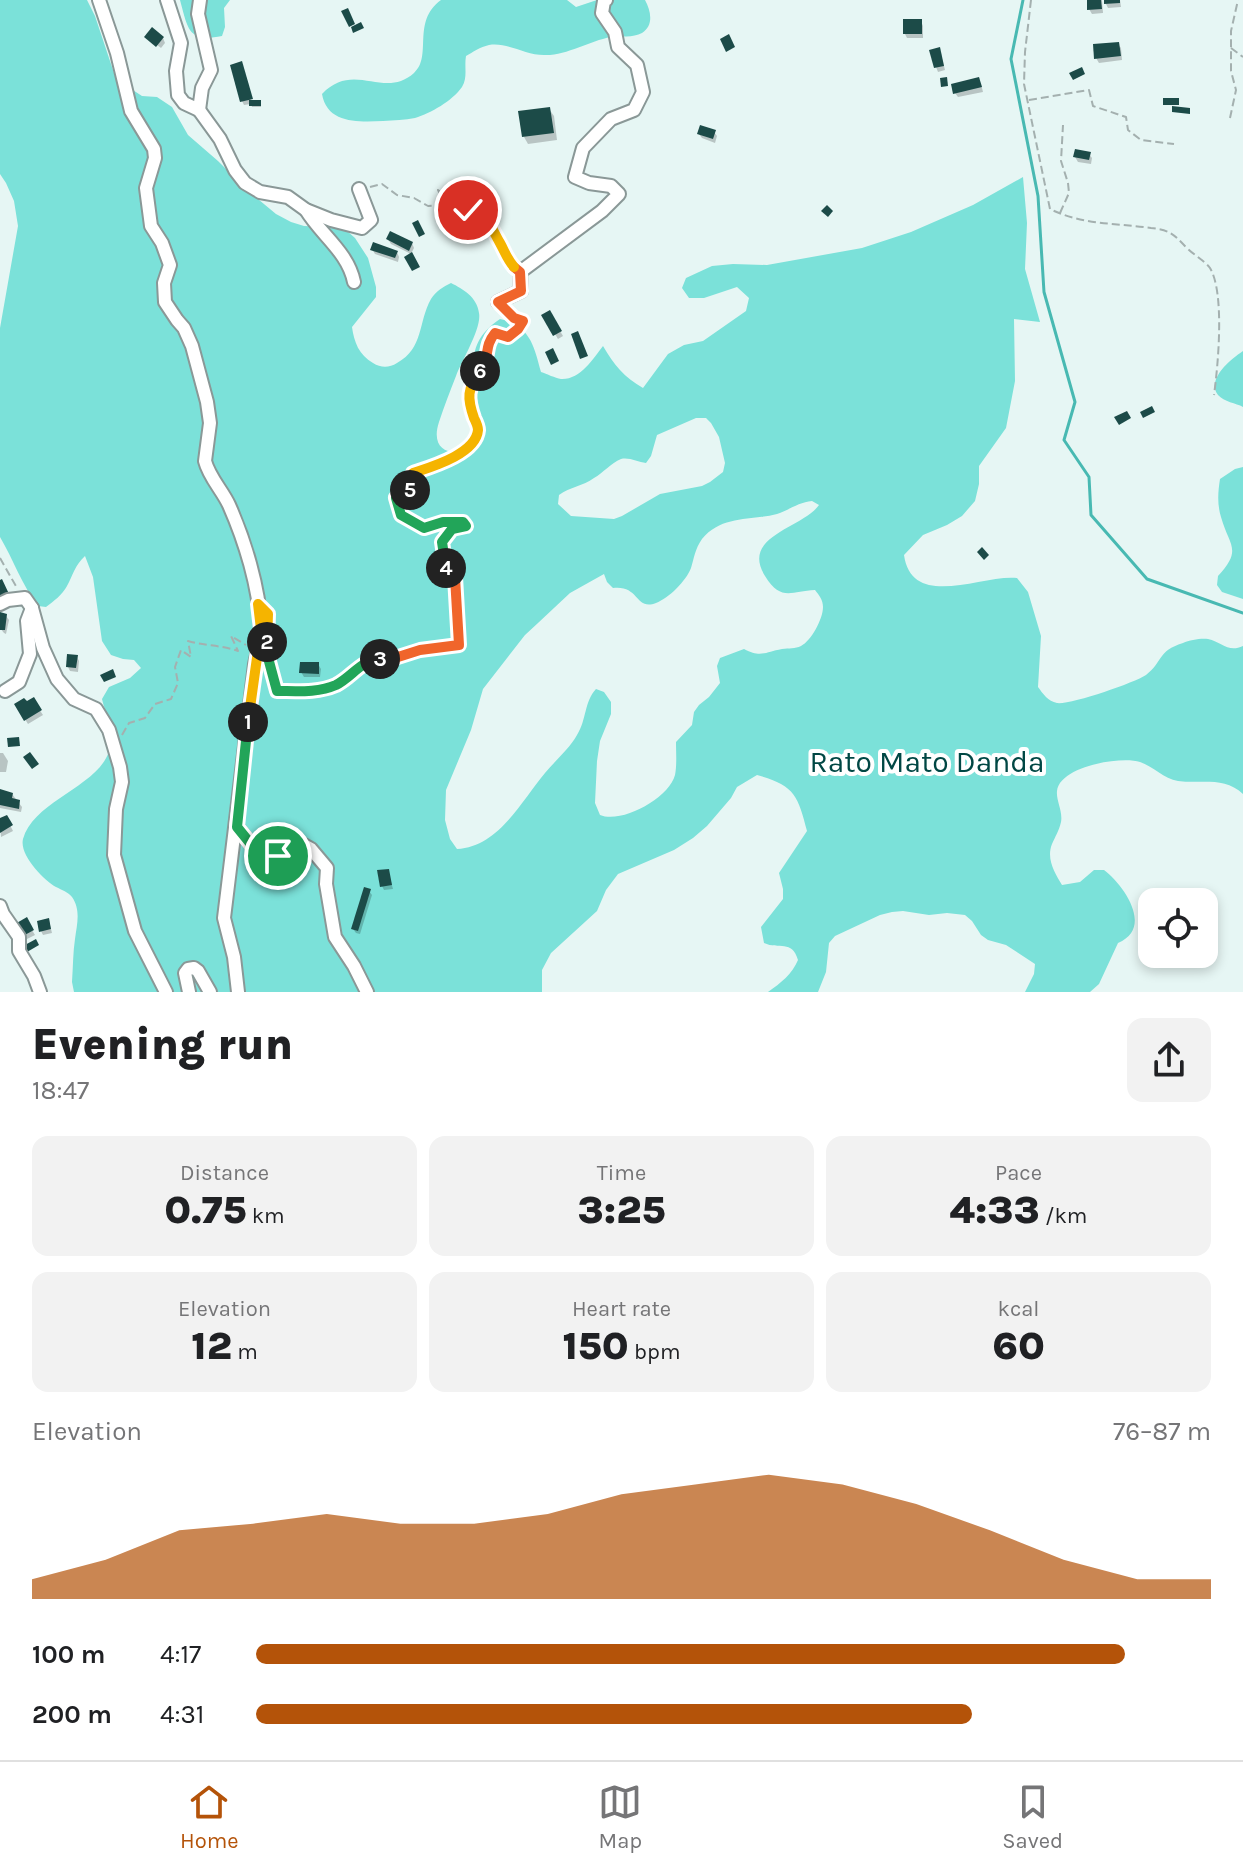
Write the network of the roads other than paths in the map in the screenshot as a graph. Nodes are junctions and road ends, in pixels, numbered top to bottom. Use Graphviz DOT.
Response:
graph roads {
  1 [pos="99,0"];
  2 [pos="167,0"];
  3 [pos="200,0"];
  4 [pos="606,0"];
  5 [pos="199,110"];
  6 [pos="359,189"];
  7 [pos="306,210"];
  8 [pos="354,282"];
  9 [pos="498,302"];
  10 [pos="29,603"];
  11 [pos="0,604"];
  12 [pos="5,691"];
  13 [pos="237,827"];
  14 [pos="0,906"];
  15 [pos="40,992"];
  16 [pos="166,992"];
  17 [pos="189,992"];
  18 [pos="210,992"];
  19 [pos="238,992"];
  20 [pos="367,992"];
  1 -- 13 [label="street"];
  2 -- 5 [label="street"];
  3 -- 5 [label="street"];
  4 -- 9 [label="street"];
  5 -- 7 [label="street"];
  6 -- 7 [label="street"];
  7 -- 8 [label="street"];
  10 -- 11 [label="street"];
  10 -- 12 [label="street"];
  10 -- 16 [label="street"];
  13 -- 19 [label="street"];
  13 -- 20 [label="street"];
  14 -- 15 [label="street"];
  17 -- 18 [label="street"];
}
